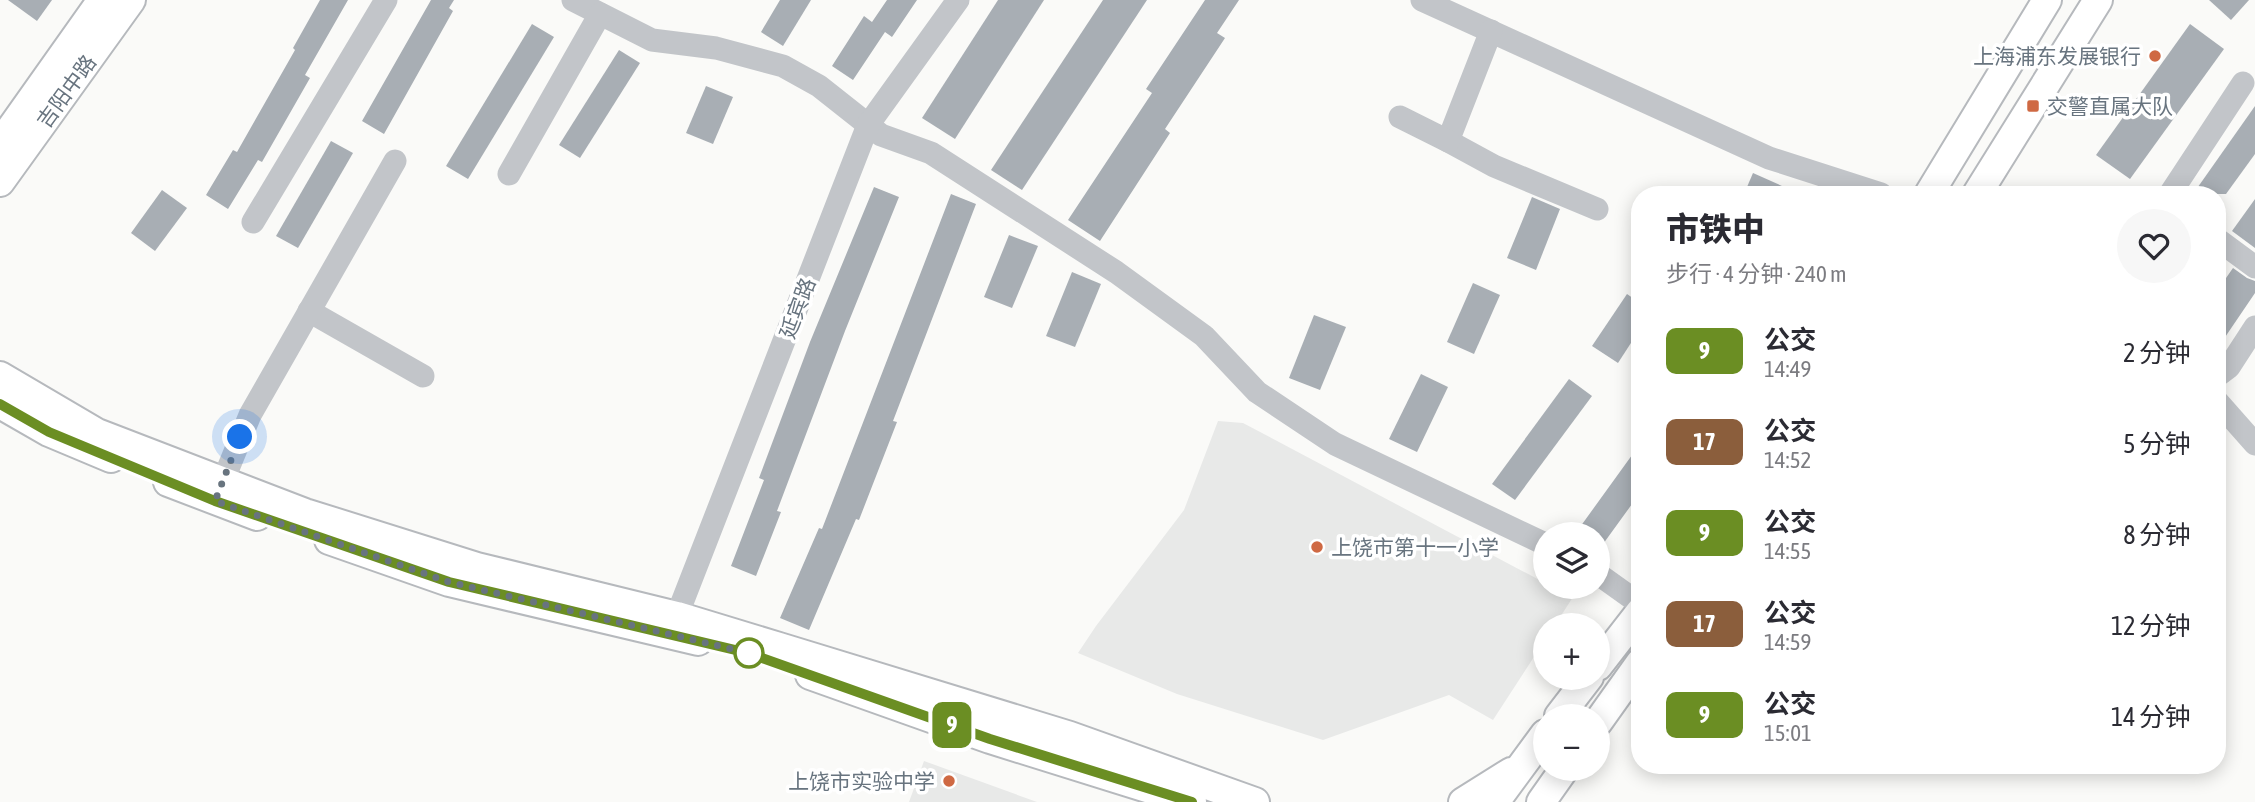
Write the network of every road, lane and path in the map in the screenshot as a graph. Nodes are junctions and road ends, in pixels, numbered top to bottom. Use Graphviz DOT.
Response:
graph roads {
  1 [pos="102,0"];
  2 [pos="131,0"];
  3 [pos="386,0"];
  4 [pos="573,0"];
  5 [pos="958,0"];
  6 [pos="1422,0"];
  7 [pos="2047,0"];
  8 [pos="2098,0"];
  9 [pos="600,14"];
  10 [pos="1491,31"];
  11 [pos="2244,83"];
  12 [pos="1400,117"];
  13 [pos="868,125"];
  14 [pos="1448,141"];
  15 [pos="0,144"];
  16 [pos="395,161"];
  17 [pos="509,174"];
  18 [pos="0,182"];
  19 [pos="1856,186"];
  20 [pos="1934,186"];
  21 [pos="1982,186"];
  22 [pos="2175,186"];
  23 [pos="1597,209"];
  24 [pos="253,222"];
  25 [pos="2226,246"];
  26 [pos="2255,267"];
  27 [pos="309,311"];
  28 [pos="2255,327"];
  29 [pos="2226,369"];
  30 [pos="0,376"];
  31 [pos="422,376"];
  32 [pos="0,404"];
  33 [pos="2226,411"];
  34 [pos="2255,444"];
  35 [pos="217,491"];
  36 [pos="1533,538"];
  37 [pos="1610,583"];
  38 [pos="1631,598"];
  39 [pos="1631,624"];
  40 [pos="674,625"];
  41 [pos="1610,651"];
  42 [pos="1631,676"];
  43 [pos="1579,690"];
  44 [pos="1568,704"];
  45 [pos="1610,705"];
  46 [pos="1533,750"];
  47 [pos="1520,767"];
  48 [pos="1556,781"];
  49 [pos="1544,800"];
  50 [pos="1192,802"];
  51 [pos="1255,802"];
  52 [pos="1462,802"];
  53 [pos="1495,802"];
  1 -- 15 [label="main road, 吉阳中路"];
  2 -- 18 [label="main road, 吉阳中路"];
  3 -- 24 [label="street"];
  4 -- 9 [label="street"];
  5 -- 13 [label="street, 延宾路"];
  6 -- 10 [label="street"];
  7 -- 20 [label="main road"];
  8 -- 21 [label="main road"];
  9 -- 13 [label="street"];
  9 -- 17 [label="street"];
  10 -- 14 [label="street"];
  10 -- 19 [label="street"];
  11 -- 22 [label="street"];
  12 -- 14 [label="street"];
  13 -- 36 [label="street"];
  13 -- 40 [label="street, 延宾路"];
  14 -- 23 [label="street"];
  16 -- 27 [label="street"];
  25 -- 26 [label="street"];
  27 -- 31 [label="street"];
  27 -- 35 [label="street"];
  28 -- 29 [label="street"];
  30 -- 35 [label="main road"];
  32 -- 35 [label="main road"];
  33 -- 34 [label="street"];
  35 -- 40 [label="main road"];
  37 -- 38 [label="street"];
  39 -- 41 [label="main road"];
  40 -- 50 [label="main road"];
  40 -- 51 [label="main road"];
  42 -- 45 [label="main road"];
  43 -- 44 [label="main road"];
  46 -- 47 [label="main road"];
  47 -- 52 [label="main road"];
  47 -- 53 [label="main road"];
  48 -- 49 [label="main road"];
}
